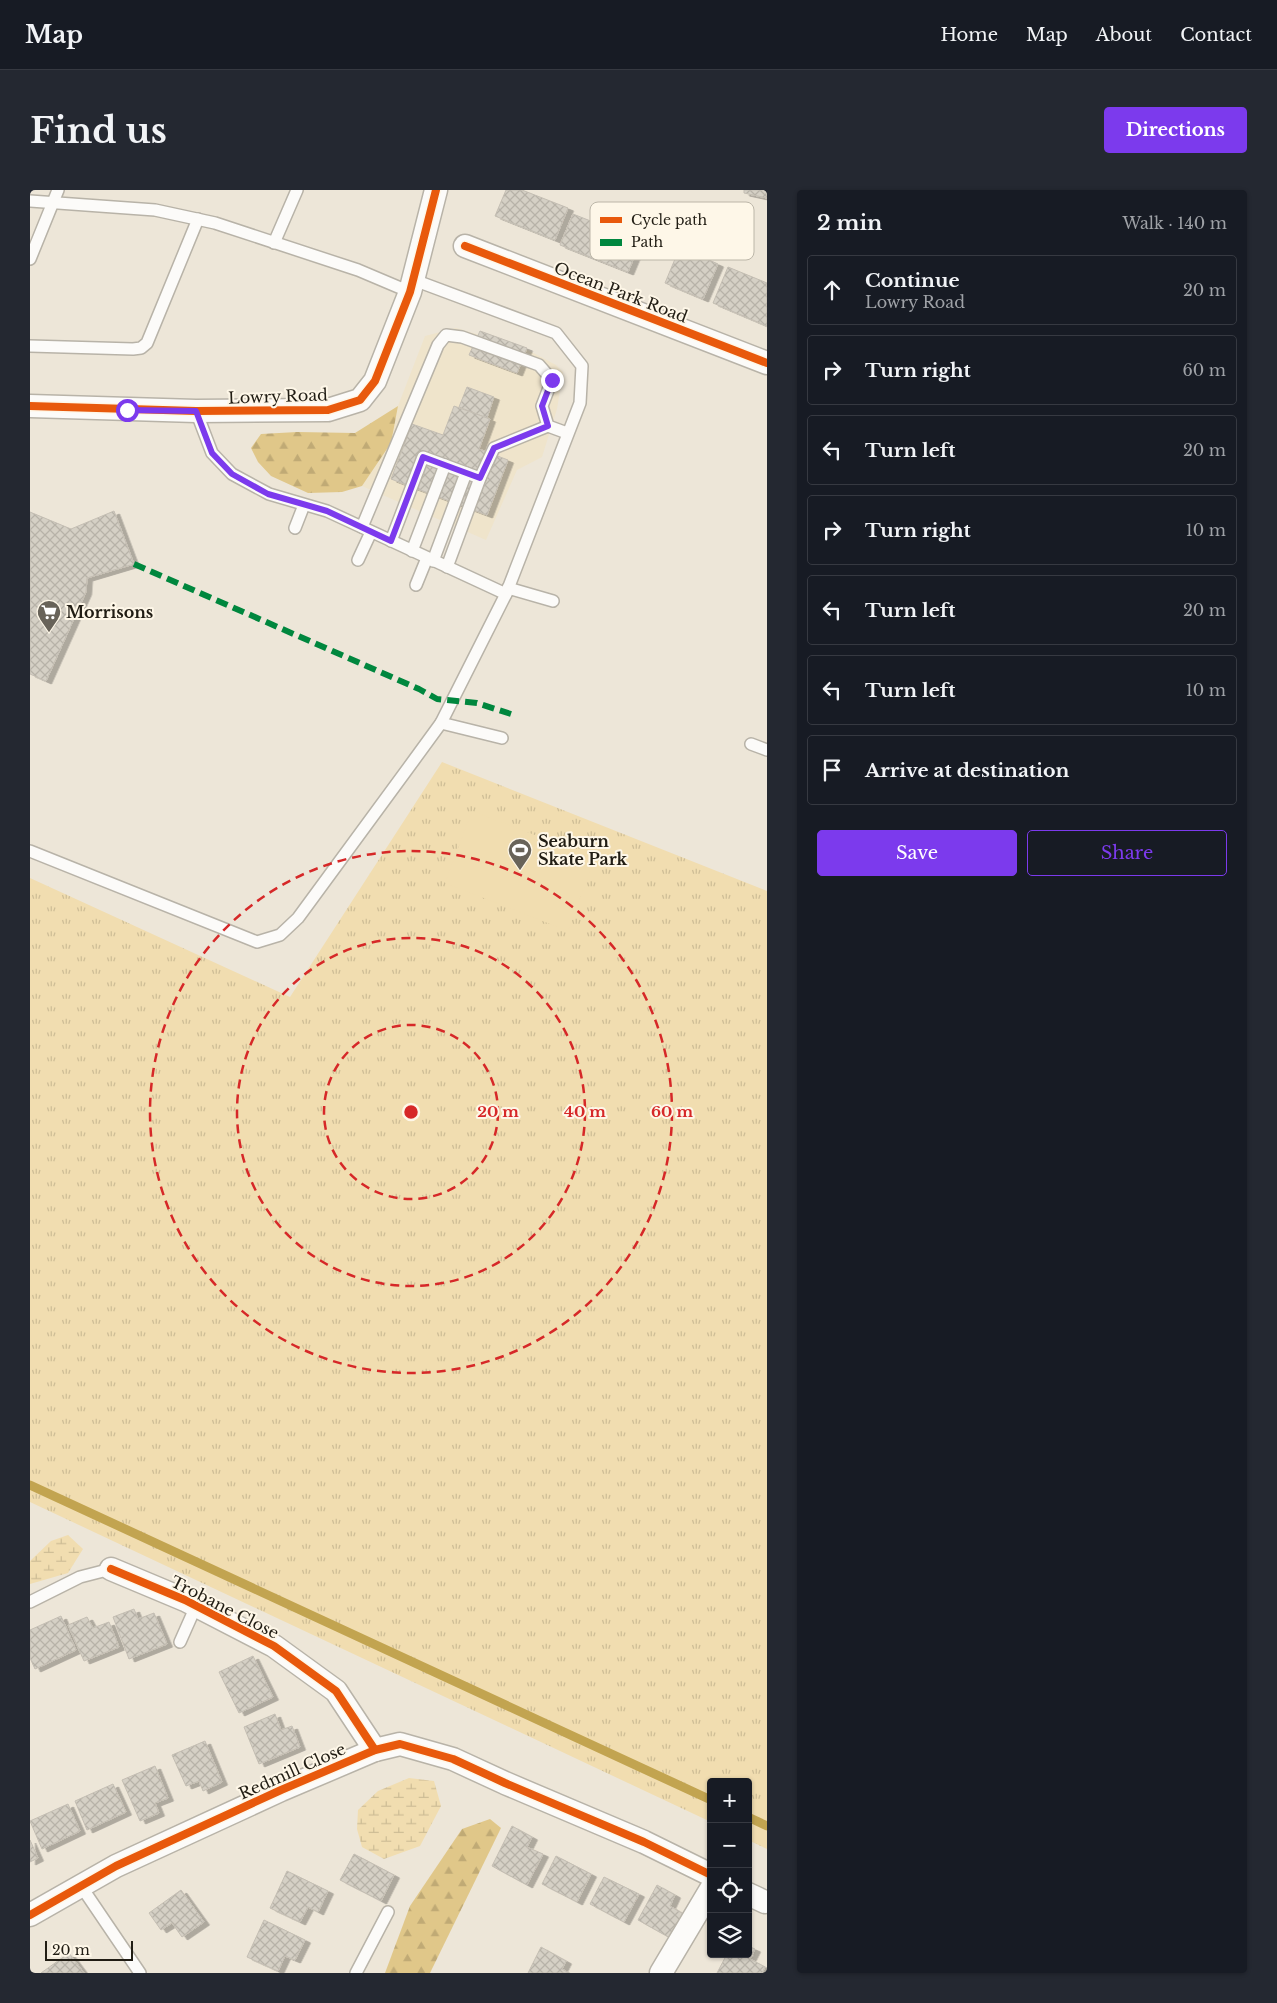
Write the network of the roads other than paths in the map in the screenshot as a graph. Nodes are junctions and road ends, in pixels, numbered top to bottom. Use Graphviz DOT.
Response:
graph roads {
  1 [pos="58,190"];
  2 [pos="297,190"];
  3 [pos="436,190"];
  4 [pos="30,201"];
  5 [pos="53,202"];
  6 [pos="198,219"];
  7 [pos="274,243"];
  8 [pos="465,246"];
  9 [pos="30,259"];
  10 [pos="412,286"];
  11 [pos="30,346"];
  12 [pos="767,363"];
  13 [pos="30,406"];
  14 [pos="196,411"];
  15 [pos="548,426"];
  16 [pos="567,433"];
  17 [pos="445,465"];
  18 [pos="466,473"];
  19 [pos="480,478"];
  20 [pos="304,505"];
  21 [pos="295,528"];
  22 [pos="366,530"];
  23 [pos="391,541"];
  24 [pos="412,551"];
  25 [pos="430,559"];
  26 [pos="358,560"];
  27 [pos="447,568"];
  28 [pos="416,585"];
  29 [pos="507,591"];
  30 [pos="554,601"];
  31 [pos="441,723"];
  32 [pos="502,738"];
  33 [pos="751,744"];
  34 [pos="767,750"];
  35 [pos="30,851"];
  36 [pos="111,1569"];
  37 [pos="30,1602"];
  38 [pos="196,1606"];
  39 [pos="180,1642"];
  40 [pos="375,1750"];
  41 [pos="707,1873"];
  42 [pos="81,1886"];
  43 [pos="707,1896"];
  44 [pos="388,1912"];
  45 [pos="30,1915"];
  46 [pos="140,1973"];
  47 [pos="356,1973"];
  48 [pos="661,1973"];
  1 -- 5 [label="lane"];
  2 -- 7 [label="lane"];
  3 -- 10 [label="street, Lowry Road"];
  4 -- 5 [label="lane"];
  5 -- 6 [label="lane"];
  5 -- 9 [label="lane"];
  6 -- 7 [label="lane"];
  6 -- 11 [label="lane"];
  7 -- 10 [label="lane"];
  8 -- 12 [label="street, Ocean Park Road"];
  10 -- 14 [label="street, Lowry Road"];
  10 -- 16 [label="lane"];
  13 -- 14 [label="street, Lowry Road"];
  14 -- 20 [label="lane"];
  15 -- 16 [label="lane"];
  15 -- 19 [label="lane"];
  15 -- 22 [label="lane"];
  16 -- 29 [label="lane"];
  17 -- 18 [label="lane"];
  17 -- 23 [label="lane"];
  17 -- 24 [label="lane"];
  18 -- 19 [label="lane"];
  18 -- 25 [label="lane"];
  19 -- 27 [label="lane"];
  20 -- 21 [label="lane"];
  20 -- 22 [label="lane"];
  22 -- 23 [label="lane"];
  22 -- 26 [label="lane"];
  23 -- 24 [label="lane"];
  24 -- 25 [label="lane"];
  25 -- 27 [label="lane"];
  25 -- 28 [label="lane"];
  27 -- 29 [label="lane"];
  29 -- 30 [label="lane"];
  29 -- 31 [label="lane"];
  31 -- 32 [label="lane"];
  31 -- 35 [label="lane"];
  33 -- 34 [label="lane"];
  36 -- 37 [label="lane"];
  36 -- 38 [label="street, Trobane Close"];
  38 -- 39 [label="lane"];
  38 -- 40 [label="street, Trobane Close"];
  40 -- 41 [label="street, Redmill Close"];
  40 -- 42 [label="street, Redmill Close"];
  42 -- 45 [label="street, Redmill Close"];
  42 -- 46 [label="lane"];
  43 -- 48 [label="street"];
  44 -- 47 [label="lane"];
}
